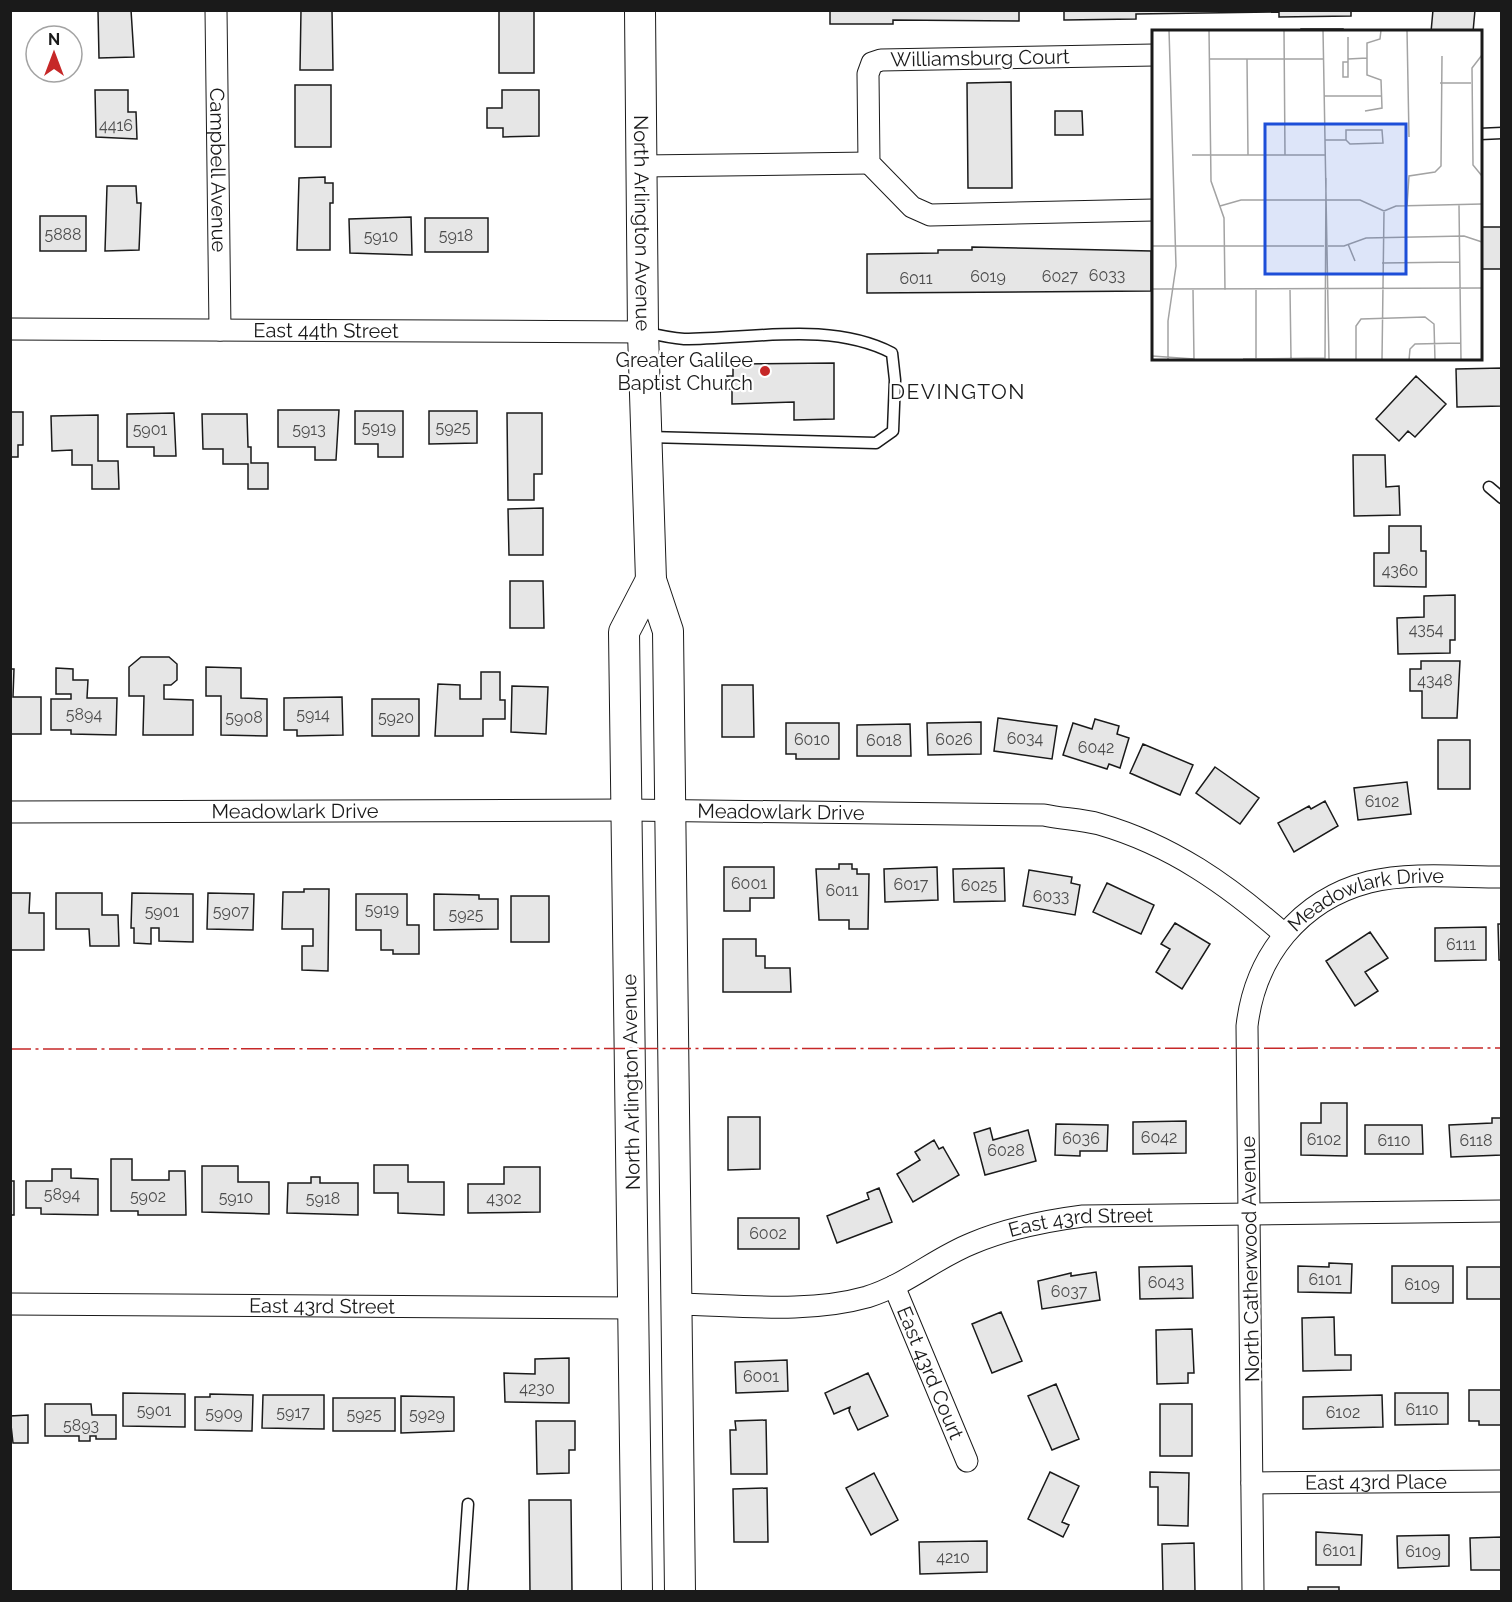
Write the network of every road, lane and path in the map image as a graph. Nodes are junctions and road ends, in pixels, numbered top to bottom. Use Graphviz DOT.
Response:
graph roads {
  1 [pos="216,10"];
  2 [pos="640,10"];
  3 [pos="1152,55"];
  4 [pos="1482,134"];
  5 [pos="1502,134"];
  6 [pos="869,163"];
  7 [pos="642,166"];
  8 [pos="1152,210"];
  9 [pos="10,329"];
  10 [pos="220,330"];
  11 [pos="643,332"];
  12 [pos="646,437"];
  13 [pos="1489,487"];
  14 [pos="1502,498"];
  15 [pos="651,580"];
  16 [pos="628,810"];
  17 [pos="10,812"];
  18 [pos="671,812"];
  19 [pos="1502,877"];
  20 [pos="1284,934"];
  21 [pos="1502,1211"];
  22 [pos="1249,1214"];
  23 [pos="894,1286"];
  24 [pos="10,1304"];
  25 [pos="676,1304"];
  26 [pos="633,1308"];
  27 [pos="967,1461"];
  28 [pos="1502,1481"];
  29 [pos="1252,1484"];
  30 [pos="468,1504"];
  31 [pos="462,1592"];
  32 [pos="637,1592"];
  33 [pos="680,1592"];
  34 [pos="1253,1592"];
  1 -- 10 [label="street, Campbell Avenue"];
  2 -- 7 [label="main road, North Arlington Avenue"];
  3 -- 6 [label="street, Williamsburg Court"];
  4 -- 5 [label="lane"];
  6 -- 7 [label="street"];
  6 -- 8 [label="street"];
  7 -- 11 [label="main road, North Arlington Avenue"];
  9 -- 10 [label="street, East 44th Street"];
  10 -- 11 [label="street, East 44th Street"];
  11 -- 12 [label="main road, North Arlington Avenue"];
  11 -- 12 [label="lane"];
  12 -- 15 [label="main road, North Arlington Avenue"];
  13 -- 14 [label="lane"];
  15 -- 16 [label="main road, North Arlington Avenue"];
  15 -- 18 [label="main road, North Arlington Avenue"];
  16 -- 17 [label="street, Meadowlark Drive"];
  16 -- 18 [label="street, Meadowlark Drive"];
  16 -- 26 [label="main road, North Arlington Avenue"];
  18 -- 20 [label="street, Meadowlark Drive"];
  18 -- 25 [label="main road, North Arlington Avenue"];
  19 -- 20 [label="street, Meadowlark Drive"];
  20 -- 22 [label="street, North Catherwood Avenue"];
  21 -- 22 [label="street, East 43rd Street"];
  22 -- 23 [label="street, East 43rd Street"];
  22 -- 29 [label="street, North Catherwood Avenue"];
  23 -- 25 [label="street, East 43rd Street"];
  23 -- 27 [label="street, East 43rd Court"];
  24 -- 26 [label="street, East 43rd Street"];
  25 -- 33 [label="main road, North Arlington Avenue"];
  26 -- 32 [label="main road, North Arlington Avenue"];
  28 -- 29 [label="street, East 43rd Place"];
  29 -- 34 [label="street, North Catherwood Avenue"];
  30 -- 31 [label="lane"];
}
